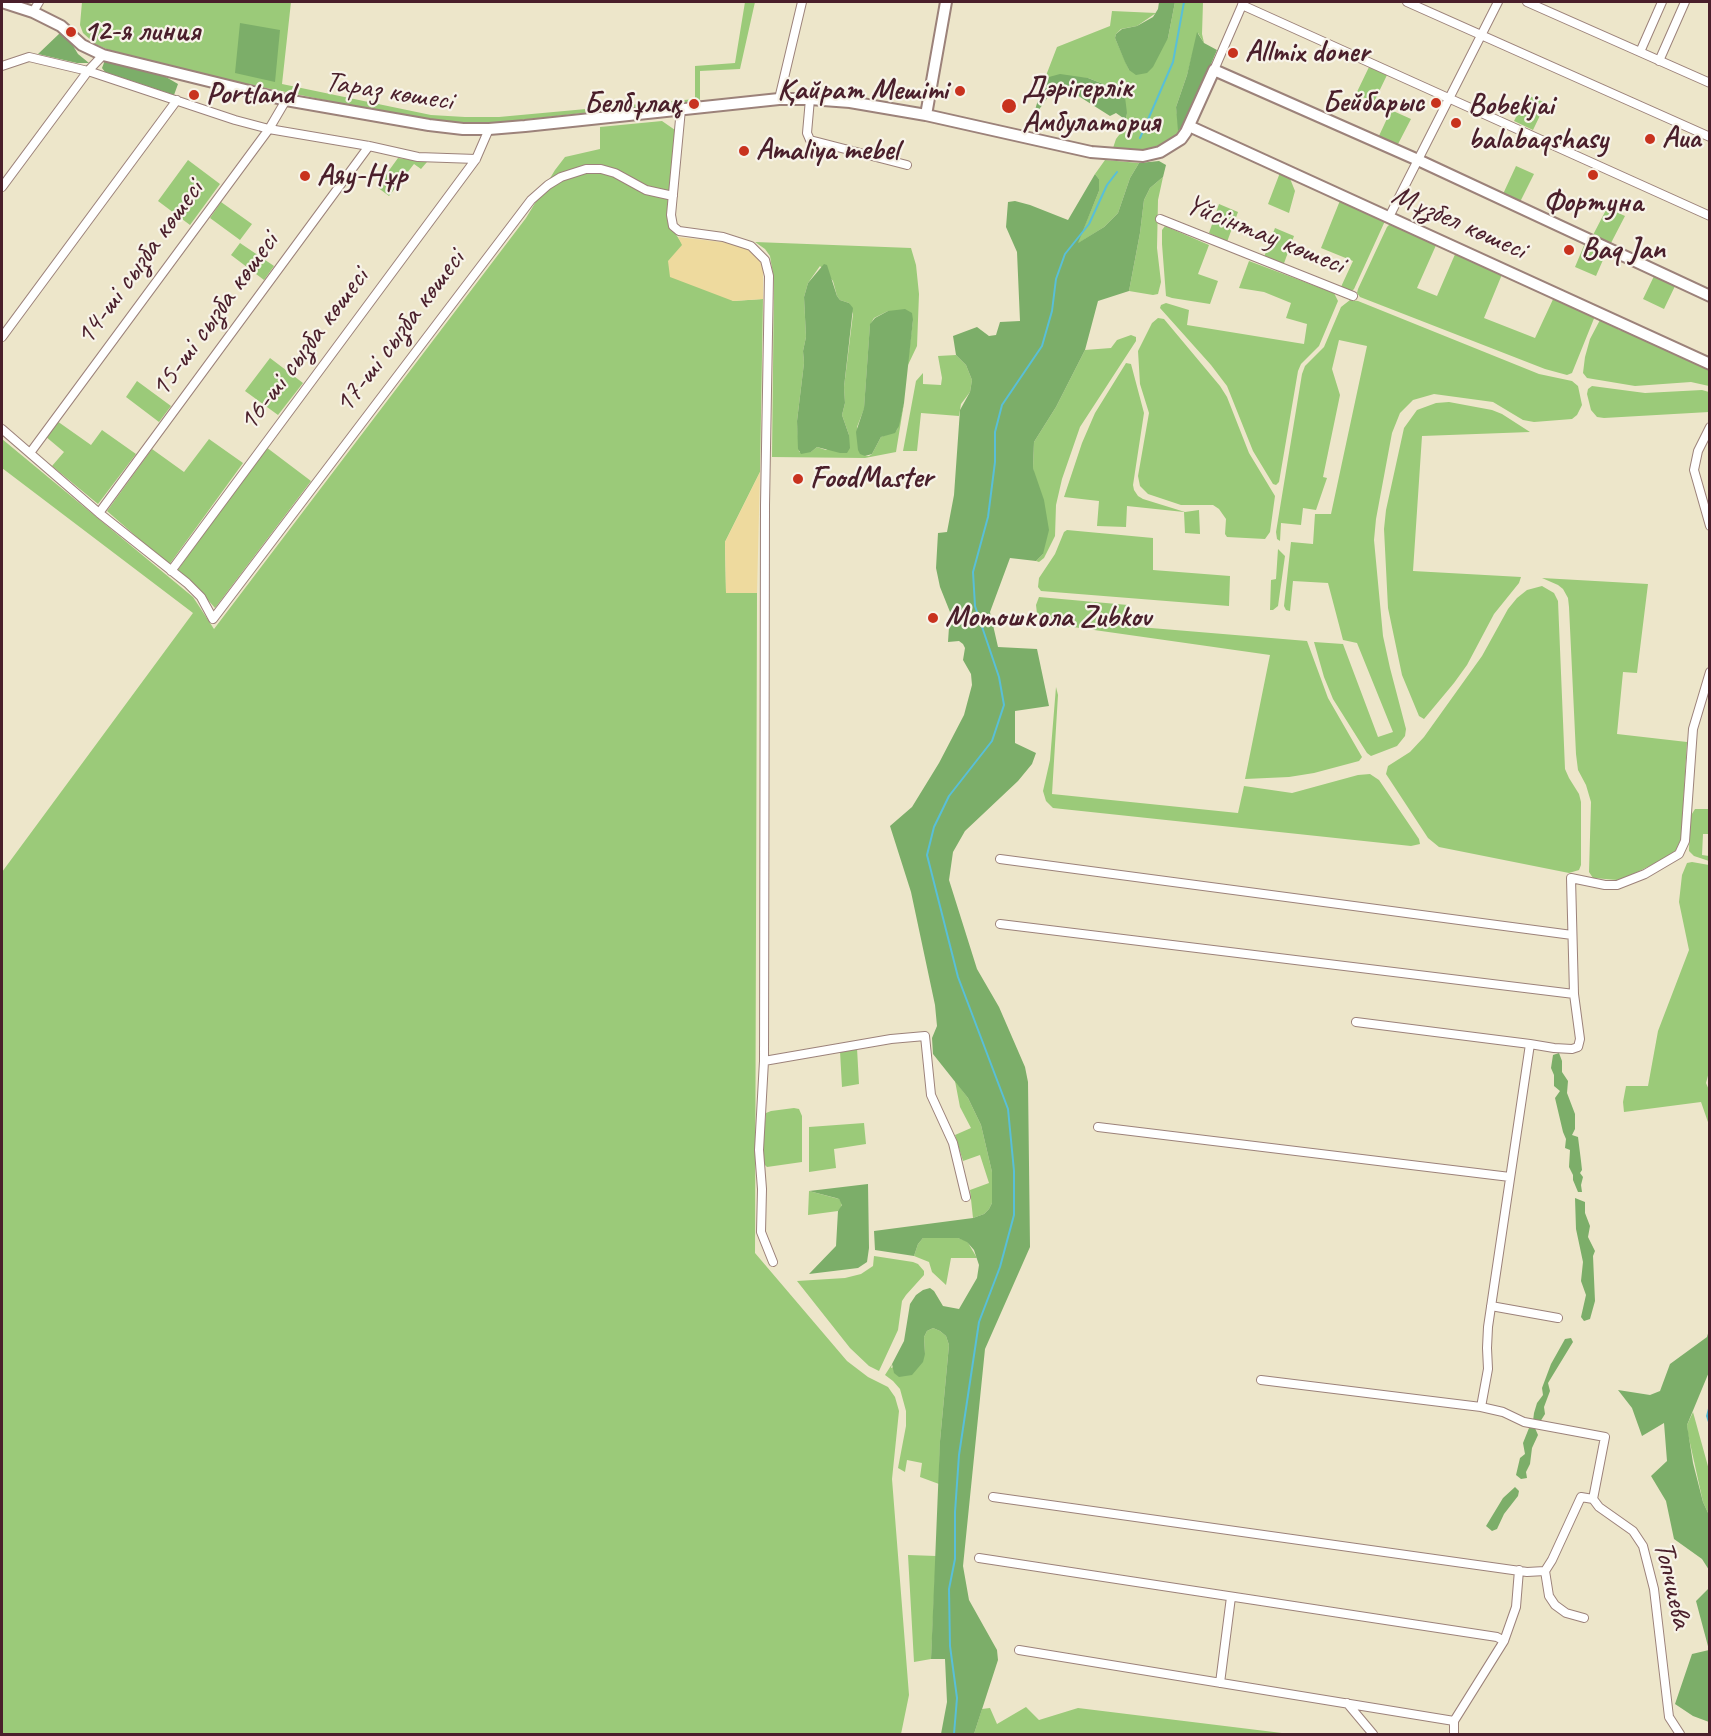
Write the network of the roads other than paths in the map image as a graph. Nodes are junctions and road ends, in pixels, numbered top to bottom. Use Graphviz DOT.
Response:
graph roads {
  1 [pos="2,2"];
  2 [pos="39,2"];
  3 [pos="802,2"];
  4 [pos="946,2"];
  5 [pos="1407,2"];
  6 [pos="1498,2"];
  7 [pos="1527,2"];
  8 [pos="1662,2"];
  9 [pos="1685,2"];
  10 [pos="1242,3"];
  11 [pos="33,12"];
  12 [pos="1481,35"];
  13 [pos="1640,52"];
  14 [pos="102,55"];
  15 [pos="1659,61"];
  16 [pos="2,66"];
  17 [pos="1214,70"];
  18 [pos="88,71"];
  19 [pos="1710,83"];
  20 [pos="1449,98"];
  21 [pos="779,99"];
  22 [pos="810,99"];
  23 [pos="177,100"];
  24 [pos="285,100"];
  25 [pos="681,109"];
  26 [pos="926,115"];
  27 [pos="269,129"];
  28 [pos="489,129"];
  29 [pos="1187,129"];
  30 [pos="1710,137"];
  31 [pos="369,146"];
  32 [pos="1178,150"];
  33 [pos="476,159"];
  34 [pos="1418,160"];
  35 [pos="907,165"];
  36 [pos="2,187"];
  37 [pos="673,196"];
  38 [pos="1710,216"];
  39 [pos="1389,218"];
  40 [pos="1160,219"];
  41 [pos="1353,296"];
  42 [pos="1710,296"];
  43 [pos="2,337"];
  44 [pos="1710,363"];
  45 [pos="1710,427"];
  46 [pos="2,429"];
  47 [pos="30,453"];
  48 [pos="99,513"];
  49 [pos="1710,526"];
  50 [pos="171,571"];
  51 [pos="1710,672"];
  52 [pos="1000,859"];
  53 [pos="1000,924"];
  54 [pos="1572,935"];
  55 [pos="1574,994"];
  56 [pos="1356,1022"];
  57 [pos="1530,1044"];
  58 [pos="764,1061"];
  59 [pos="1098,1126"];
  60 [pos="1510,1177"];
  61 [pos="966,1197"];
  62 [pos="772,1262"];
  63 [pos="1491,1306"];
  64 [pos="1558,1318"];
  65 [pos="1261,1380"];
  66 [pos="1481,1407"];
  67 [pos="993,1497"];
  68 [pos="1593,1499"];
  69 [pos="979,1558"];
  70 [pos="1519,1570"];
  71 [pos="1545,1571"];
  72 [pos="1231,1597"];
  73 [pos="1584,1618"];
  74 [pos="1504,1641"];
  75 [pos="1019,1650"];
  76 [pos="1220,1683"];
  77 [pos="1347,1703"];
  78 [pos="1454,1721"];
  79 [pos="1373,1734"];
  80 [pos="1454,1734"];
  81 [pos="1680,1734"];
  1 -- 11 [label="street, Тараз көшесі"];
  2 -- 11 [label="street"];
  3 -- 21 [label="street"];
  4 -- 26 [label="street"];
  5 -- 12 [label="street"];
  6 -- 12 [label="street"];
  7 -- 13 [label="street"];
  8 -- 13 [label="street"];
  9 -- 15 [label="street"];
  10 -- 17 [label="street"];
  10 -- 20 [label="street"];
  11 -- 14 [label="street, Тараз көшесі"];
  12 -- 20 [label="street"];
  12 -- 30 [label="street"];
  13 -- 15 [label="street"];
  14 -- 18 [label="street"];
  14 -- 24 [label="street, Тараз көшесі"];
  15 -- 19 [label="street"];
  16 -- 18 [label="street"];
  17 -- 29 [label="street"];
  17 -- 34 [label="street"];
  18 -- 23 [label="street"];
  18 -- 36 [label="street"];
  20 -- 34 [label="street"];
  20 -- 38 [label="street"];
  21 -- 22 [label="street, Тараз көшесі"];
  21 -- 25 [label="street, Тараз көшесі"];
  22 -- 26 [label="street, Тараз көшесі"];
  22 -- 35 [label="street"];
  23 -- 27 [label="street"];
  23 -- 43 [label="street"];
  24 -- 27 [label="street, 14-ші сызба көшесі"];
  24 -- 28 [label="street, Тараз көшесі"];
  25 -- 28 [label="street, Тараз көшесі"];
  25 -- 37 [label="street"];
  26 -- 29 [label="street, Тараз көшесі"];
  27 -- 31 [label="street"];
  27 -- 47 [label="street, 14-ші сызба көшесі"];
  28 -- 33 [label="street, 16-ші сызба көшесі"];
  29 -- 32 [label="street"];
  29 -- 39 [label="street, Мұзбел көшесі"];
  31 -- 33 [label="street"];
  31 -- 48 [label="street, 15-ші сызба көшесі"];
  33 -- 50 [label="street, 16-ші сызба көшесі"];
  34 -- 39 [label="street"];
  34 -- 42 [label="street"];
  37 -- 50 [label="street, 17-ші сызба көшесі"];
  37 -- 58 [label="street"];
  39 -- 44 [label="street, Мұзбел көшесі"];
  40 -- 41 [label="street, Үйсінтау көшесі"];
  45 -- 49 [label="street"];
  46 -- 47 [label="street"];
  47 -- 48 [label="street"];
  48 -- 50 [label="street"];
  51 -- 54 [label="street"];
  52 -- 54 [label="street"];
  53 -- 55 [label="street"];
  54 -- 55 [label="street"];
  55 -- 57 [label="street"];
  56 -- 57 [label="street"];
  57 -- 60 [label="street"];
  58 -- 61 [label="street"];
  58 -- 62 [label="street"];
  59 -- 60 [label="street"];
  60 -- 63 [label="street"];
  63 -- 64 [label="street"];
  63 -- 66 [label="street"];
  65 -- 66 [label="street"];
  66 -- 68 [label="street"];
  67 -- 70 [label="street"];
  68 -- 71 [label="street"];
  68 -- 81 [label="street, Топчиева"];
  69 -- 72 [label="street"];
  70 -- 71 [label="street"];
  70 -- 74 [label="street"];
  71 -- 73 [label="street"];
  72 -- 74 [label="street"];
  72 -- 76 [label="street"];
  74 -- 78 [label="street"];
  75 -- 76 [label="street"];
  76 -- 77 [label="street"];
  77 -- 78 [label="street"];
  77 -- 79 [label="street"];
  78 -- 80 [label="street"];
}
